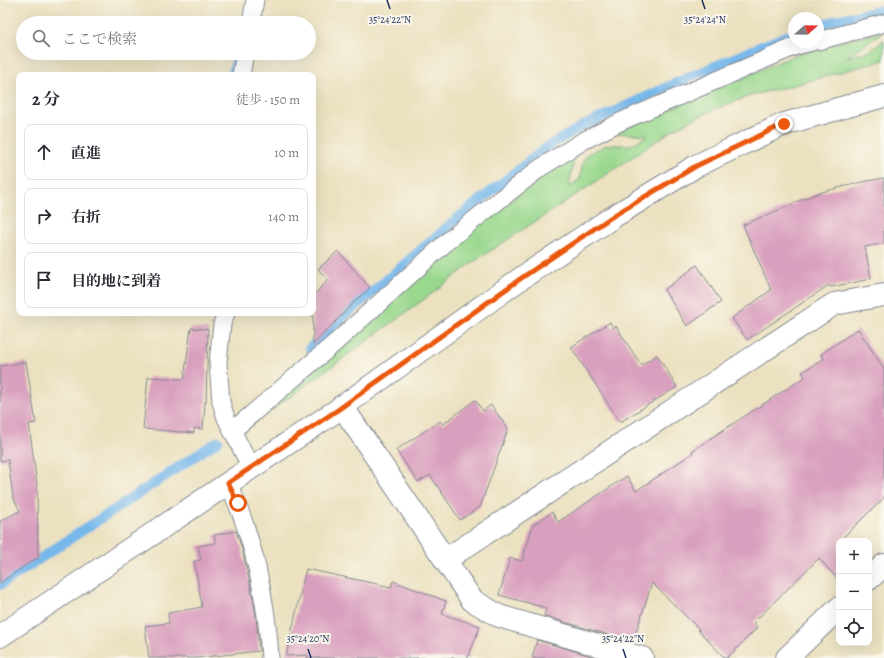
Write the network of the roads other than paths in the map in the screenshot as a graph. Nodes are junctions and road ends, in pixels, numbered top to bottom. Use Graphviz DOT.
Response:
graph roads {
  1 [pos="255,0"];
  2 [pos="252,16"];
  3 [pos="884,23"];
  4 [pos="824,38"];
  5 [pos="791,48"];
  6 [pos="244,60"];
  7 [pos="242,72"];
  8 [pos="884,96"];
  9 [pos="884,295"];
  10 [pos="225,316"];
  11 [pos="342,406"];
  12 [pos="232,431"];
  13 [pos="251,468"];
  14 [pos="228,483"];
  15 [pos="445,560"];
  16 [pos="884,565"];
  17 [pos="872,576"];
  18 [pos="837,610"];
  19 [pos="0,636"];
  20 [pos="270,658"];
  21 [pos="642,658"];
  22 [pos="787,658"];
  1 -- 2 [label="lane"];
  3 -- 4 [label="lane"];
  5 -- 12 [label="lane"];
  6 -- 7 [label="lane"];
  8 -- 11 [label="street"];
  9 -- 15 [label="street"];
  10 -- 12 [label="lane"];
  11 -- 13 [label="street"];
  11 -- 15 [label="street"];
  12 -- 13 [label="lane"];
  13 -- 14 [label="street"];
  14 -- 19 [label="street"];
  14 -- 20 [label="lane"];
  15 -- 21 [label="street"];
  16 -- 17 [label="street"];
  18 -- 22 [label="street"];
}
